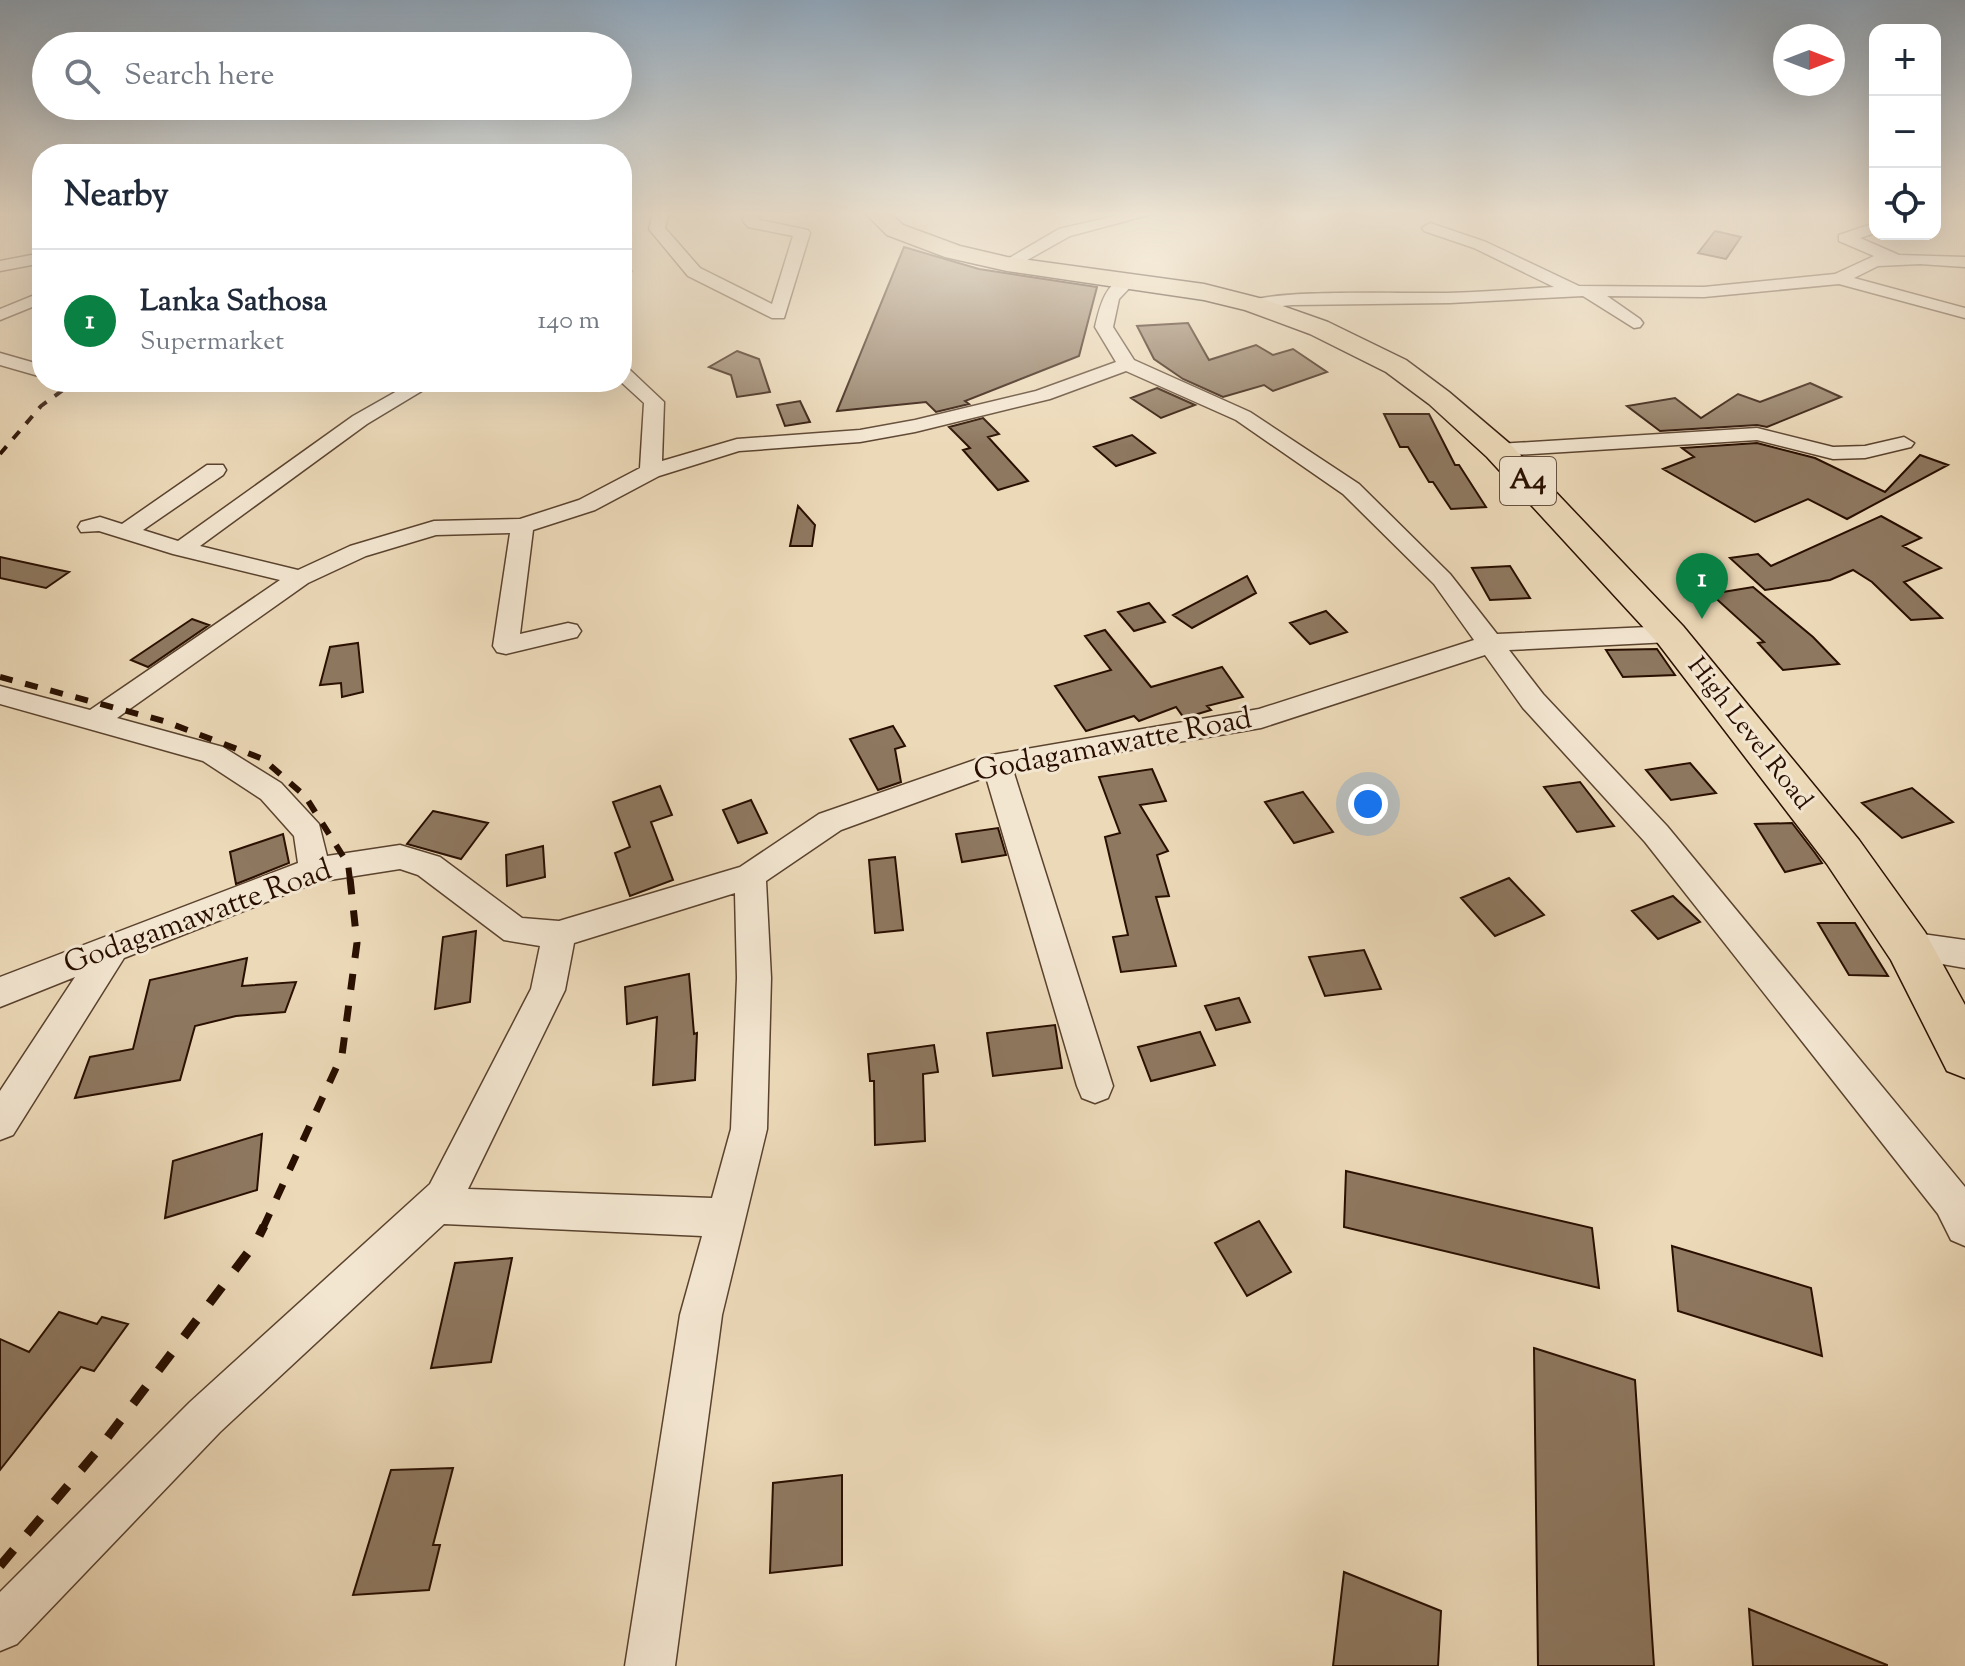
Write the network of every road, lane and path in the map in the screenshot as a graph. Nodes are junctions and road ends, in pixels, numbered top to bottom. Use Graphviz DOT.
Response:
graph roads {
  1 [pos="731,291"];
  2 [pos="785,291"];
  3 [pos="1118,291"];
  4 [pos="1196,291"];
  5 [pos="1581,291"];
  6 [pos="1717,291"];
  7 [pos="1883,291"];
  8 [pos="32,301"];
  9 [pos="1254,304"];
  10 [pos="1965,313"];
  11 [pos="0,315"];
  12 [pos="1634,323"];
  13 [pos="0,359"];
  14 [pos="1127,364"];
  15 [pos="32,368"];
  16 [pos="632,382"];
  17 [pos="409,392"];
  18 [pos="1904,443"];
  19 [pos="1498,450"];
  20 [pos="215,470"];
  21 [pos="651,471"];
  22 [pos="522,526"];
  23 [pos="89,527"];
  24 [pos="125,532"];
  25 [pos="181,549"];
  26 [pos="300,578"];
  27 [pos="568,631"];
  28 [pos="1670,634"];
  29 [pos="1493,643"];
  30 [pos="0,695"];
  31 [pos="92,722"];
  32 [pos="996,763"];
  33 [pos="314,870"];
  34 [pos="750,876"];
  35 [pos="559,934"];
  36 [pos="1908,946"];
  37 [pos="113,947"];
  38 [pos="1965,954"];
  39 [pos="0,992"];
  40 [pos="1965,1055"];
  41 [pos="1095,1086"];
  42 [pos="0,1123"];
  43 [pos="444,1197"];
  44 [pos="726,1218"];
  45 [pos="1965,1226"];
  46 [pos="0,1627"];
  47 [pos="650,1666"];
  1 -- 2 [label="street"];
  3 -- 14 [label="street"];
  4 -- 9 [label="highway, High Level Road / A4"];
  5 -- 6 [label="street"];
  5 -- 9 [label="street"];
  5 -- 12 [label="street"];
  7 -- 10 [label="street"];
  8 -- 11 [label="street"];
  9 -- 19 [label="highway, High Level Road / A4"];
  13 -- 15 [label="street"];
  14 -- 21 [label="street"];
  14 -- 29 [label="street"];
  16 -- 21 [label="street"];
  17 -- 25 [label="street"];
  18 -- 19 [label="street"];
  19 -- 28 [label="highway, High Level Road / A4"];
  20 -- 24 [label="street"];
  21 -- 22 [label="street"];
  22 -- 26 [label="street"];
  22 -- 27 [label="street"];
  23 -- 24 [label="street"];
  24 -- 25 [label="street"];
  25 -- 26 [label="street"];
  26 -- 31 [label="street"];
  28 -- 29 [label="street, Godagamawatte Road"];
  28 -- 36 [label="highway, High Level Road / A4"];
  29 -- 32 [label="street, Godagamawatte Road"];
  29 -- 45 [label="street"];
  30 -- 31 [label="street"];
  31 -- 33 [label="street"];
  32 -- 34 [label="street, Godagamawatte Road"];
  32 -- 41 [label="street"];
  33 -- 35 [label="street, Godagamawatte Road"];
  33 -- 37 [label="street, Godagamawatte Road"];
  34 -- 35 [label="street, Godagamawatte Road"];
  34 -- 44 [label="street"];
  35 -- 43 [label="street"];
  36 -- 38 [label="street"];
  36 -- 40 [label="highway, High Level Road / A4"];
  37 -- 39 [label="street, Godagamawatte Road"];
  37 -- 42 [label="street"];
  43 -- 44 [label="street"];
  43 -- 46 [label="street"];
  44 -- 47 [label="street"];
}
